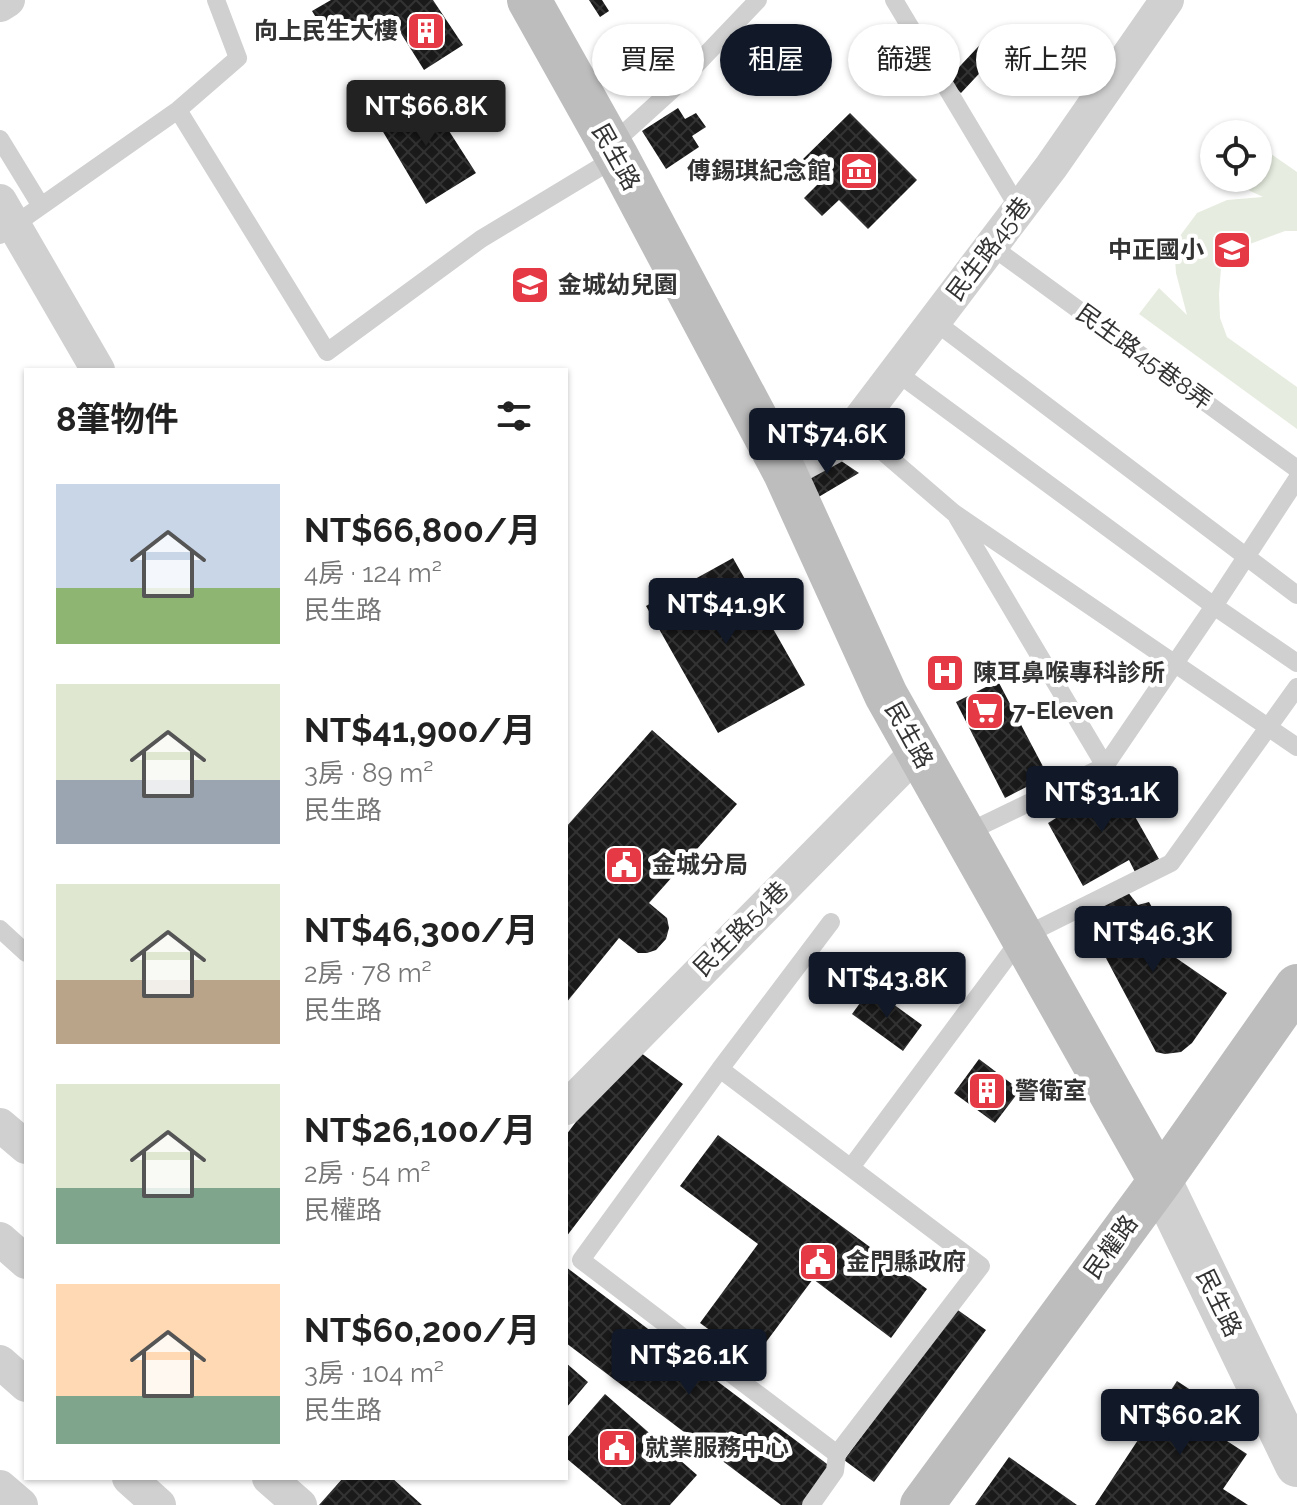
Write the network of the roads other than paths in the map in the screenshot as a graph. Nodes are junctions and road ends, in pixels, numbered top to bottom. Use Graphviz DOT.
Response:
graph roads {
  1 [pos="8,0"];
  2 [pos="216,0"];
  3 [pos="529,0"];
  4 [pos="758,0"];
  5 [pos="894,0"];
  6 [pos="1167,0"];
  7 [pos="0,5"];
  8 [pos="178,110"];
  9 [pos="0,139"];
  10 [pos="614,152"];
  11 [pos="1019,209"];
  12 [pos="14,217"];
  13 [pos="991,246"];
  14 [pos="934,321"];
  15 [pos="97,368"];
  16 [pos="896,372"];
  17 [pos="854,427"];
  18 [pos="1297,469"];
  19 [pos="785,473"];
  20 [pos="1297,479"];
  21 [pos="954,513"];
  22 [pos="1245,557"];
  23 [pos="1297,595"];
  24 [pos="1214,606"];
  25 [pos="1297,663"];
  26 [pos="1175,664"];
  27 [pos="1297,687"];
  28 [pos="1269,727"];
  29 [pos="1297,747"];
  30 [pos="918,751"];
  31 [pos="1105,766"];
  32 [pos="964,834"];
  33 [pos="831,922"];
  34 [pos="0,929"];
  35 [pos="1022,937"];
  36 [pos="24,951"];
  37 [pos="1297,986"];
  38 [pos="720,1069"];
  39 [pos="568,1101"];
  40 [pos="803,1106"];
  41 [pos="792,1122"];
  42 [pos="0,1125"];
  43 [pos="24,1145"];
  44 [pos="852,1166"];
  45 [pos="1160,1181"];
  46 [pos="0,1239"];
  47 [pos="24,1260"];
  48 [pos="0,1362"];
  49 [pos="24,1383"];
  50 [pos="837,1454"];
  51 [pos="1297,1465"];
  52 [pos="131,1480"];
  53 [pos="272,1480"];
  54 [pos="0,1487"];
  55 [pos="300,1497"];
  56 [pos="21,1505"];
  57 [pos="159,1505"];
  58 [pos="811,1505"];
  59 [pos="922,1505"];
  1 -- 7 [label="street"];
  2 -- 8 [label="lane"];
  3 -- 10 [label="main road, 民生路"];
  4 -- 10 [label="lane"];
  5 -- 11 [label="lane"];
  6 -- 11 [label="street, 民生路45巷"];
  8 -- 10 [label="lane"];
  8 -- 12 [label="lane"];
  9 -- 12 [label="lane"];
  10 -- 19 [label="main road, 民生路"];
  11 -- 13 [label="street, 民生路45巷"];
  12 -- 15 [label="street"];
  13 -- 14 [label="street, 民生路45巷"];
  13 -- 18 [label="lane, 民生路45巷8弄"];
  14 -- 16 [label="street, 民生路45巷"];
  14 -- 22 [label="lane"];
  16 -- 17 [label="street, 民生路45巷"];
  16 -- 24 [label="lane"];
  17 -- 19 [label="street, 民生路45巷"];
  17 -- 21 [label="lane"];
  19 -- 30 [label="main road, 民生路"];
  20 -- 22 [label="lane"];
  21 -- 26 [label="lane"];
  21 -- 31 [label="lane"];
  22 -- 23 [label="lane"];
  22 -- 24 [label="lane"];
  24 -- 25 [label="lane"];
  24 -- 26 [label="lane"];
  26 -- 28 [label="lane"];
  26 -- 31 [label="lane"];
  27 -- 28 [label="lane"];
  28 -- 29 [label="lane"];
  28 -- 35 [label="lane"];
  30 -- 32 [label="main road, 民生路"];
  30 -- 39 [label="street, 民生路54巷"];
  31 -- 32 [label="lane"];
  32 -- 35 [label="main road, 民生路"];
  33 -- 38 [label="lane"];
  34 -- 36 [label="lane"];
  35 -- 44 [label="lane"];
  35 -- 45 [label="main road, 民生路"];
  37 -- 45 [label="main road, 民權路"];
  38 -- 41 [label="lane"];
  38 -- 50 [label="lane"];
  40 -- 41 [label="lane"];
  41 -- 44 [label="lane"];
  42 -- 43 [label="street"];
  44 -- 50 [label="lane"];
  45 -- 51 [label="street, 民生路"];
  45 -- 59 [label="main road, 民權路"];
  46 -- 47 [label="street"];
  48 -- 49 [label="street"];
  50 -- 58 [label="lane"];
  52 -- 57 [label="street"];
  53 -- 55 [label="street"];
  54 -- 56 [label="street"];
}
